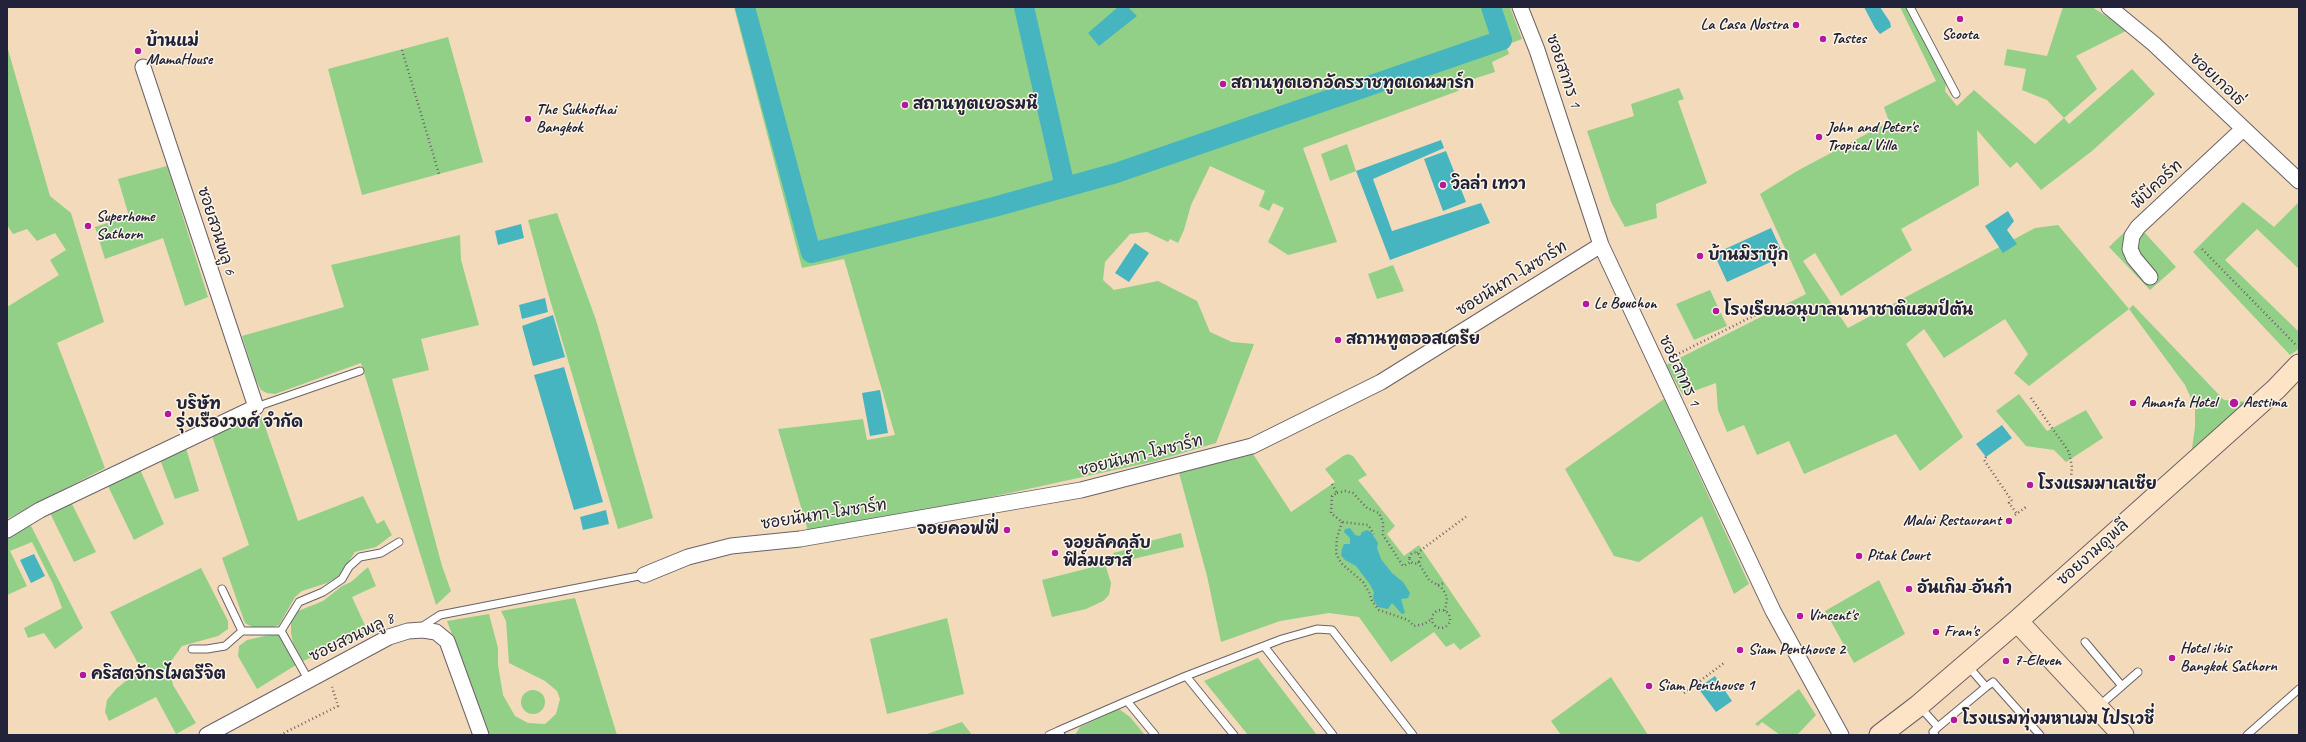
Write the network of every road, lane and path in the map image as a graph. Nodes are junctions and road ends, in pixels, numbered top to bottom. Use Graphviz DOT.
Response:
graph roads {
  1 [pos="1520,7"];
  2 [pos="1910,7"];
  3 [pos="2109,7"];
  4 [pos="402,50"];
  5 [pos="143,67"];
  6 [pos="1956,94"];
  7 [pos="2243,129"];
  8 [pos="439,174"];
  9 [pos="2299,181"];
  10 [pos="1601,245"];
  11 [pos="2202,249"];
  12 [pos="2150,277"];
  13 [pos="1774,306"];
  14 [pos="2299,348"];
  15 [pos="1656,365"];
  16 [pos="2299,365"];
  17 [pos="360,371"];
  18 [pos="2030,398"];
  19 [pos="256,406"];
  20 [pos="1986,458"];
  21 [pos="2072,477"];
  22 [pos="1332,484"];
  23 [pos="1337,493"];
  24 [pos="2026,507"];
  25 [pos="1467,516"];
  26 [pos="1342,522"];
  27 [pos="7,530"];
  28 [pos="1374,534"];
  29 [pos="399,542"];
  30 [pos="1417,553"];
  31 [pos="1411,562"];
  32 [pos="1418,562"];
  33 [pos="644,575"];
  34 [pos="1444,583"];
  35 [pos="1438,585"];
  36 [pos="222,589"];
  37 [pos="1445,611"];
  38 [pos="1432,619"];
  39 [pos="2017,620"];
  40 [pos="242,631"];
  41 [pos="281,631"];
  42 [pos="417,631"];
  43 [pos="2085,642"];
  44 [pos="1264,646"];
  45 [pos="192,649"];
  46 [pos="1724,663"];
  47 [pos="1966,664"];
  48 [pos="325,670"];
  49 [pos="2138,672"];
  50 [pos="1186,676"];
  51 [pos="308,680"];
  52 [pos="2122,686"];
  53 [pos="1986,687"];
  54 [pos="2299,689"];
  55 [pos="1684,693"];
  56 [pos="1127,701"];
  57 [pos="1918,706"];
  58 [pos="2097,707"];
  59 [pos="1938,727"];
  60 [pos="1060,733"];
  61 [pos="207,735"];
  62 [pos="280,735"];
  63 [pos="481,735"];
  64 [pos="1048,735"];
  65 [pos="1155,735"];
  66 [pos="1234,735"];
  67 [pos="1333,735"];
  68 [pos="1413,735"];
  69 [pos="1841,735"];
  70 [pos="1880,735"];
  71 [pos="1936,735"];
  72 [pos="2040,735"];
  73 [pos="2123,735"];
  74 [pos="2247,735"];
  1 -- 10 [label="street, ซอยสาทร 1"];
  2 -- 6 [label="lane"];
  3 -- 7 [label="street, ซอยเกอเธ่"];
  4 -- 8 [label="path"];
  5 -- 19 [label="street, ซอยสวนพลู 6"];
  7 -- 9 [label="street, ซอยเกอเธ่"];
  7 -- 12 [label="street, พีบีคอร์ท"];
  10 -- 15 [label="street, ซอยสาทร 1"];
  10 -- 33 [label="street, ซอยนันทา-โมซาร์ท"];
  11 -- 14 [label="path"];
  13 -- 15 [label="path"];
  15 -- 69 [label="street, ซอยสาทร 1"];
  16 -- 39 [label="street, ซอยงามดูพลี"];
  17 -- 19 [label="lane"];
  18 -- 21 [label="path"];
  19 -- 27 [label="street"];
  20 -- 24 [label="path"];
  22 -- 23 [label="path"];
  23 -- 26 [label="path"];
  23 -- 31 [label="path"];
  25 -- 30 [label="path"];
  26 -- 28 [label="path"];
  26 -- 38 [label="path"];
  29 -- 41 [label="lane"];
  30 -- 31 [label="path"];
  30 -- 32 [label="path"];
  31 -- 32 [label="path"];
  32 -- 35 [label="path"];
  33 -- 42 [label="lane"];
  34 -- 35 [label="path"];
  35 -- 37 [label="path"];
  36 -- 40 [label="lane"];
  37 -- 38 [label="path"];
  37 -- 38 [label="path"];
  39 -- 47 [label="street, ซอยงามดูพลี"];
  39 -- 58 [label="street"];
  40 -- 41 [label="lane"];
  40 -- 45 [label="lane"];
  41 -- 51 [label="lane"];
  42 -- 48 [label="street, ซอยสวนพลู 8"];
  42 -- 63 [label="street, ซอยสวนพลู 8"];
  43 -- 52 [label="lane"];
  44 -- 50 [label="lane"];
  44 -- 67 [label="lane"];
  44 -- 68 [label="lane"];
  46 -- 55 [label="path"];
  47 -- 53 [label="lane"];
  47 -- 57 [label="street, ซอยงามดูพลี"];
  48 -- 51 [label="street, ซอยสวนพลู 8"];
  48 -- 62 [label="path"];
  49 -- 52 [label="lane"];
  50 -- 56 [label="lane"];
  50 -- 66 [label="lane"];
  51 -- 61 [label="street, ซอยสวนพลู 8"];
  52 -- 58 [label="lane"];
  53 -- 59 [label="lane"];
  53 -- 72 [label="lane"];
  54 -- 74 [label="lane"];
  56 -- 60 [label="lane"];
  56 -- 65 [label="lane"];
  57 -- 59 [label="lane"];
  57 -- 70 [label="street, ซอยงามดูพลี"];
  58 -- 73 [label="street"];
  59 -- 71 [label="lane"];
  60 -- 64 [label="lane"];
}
